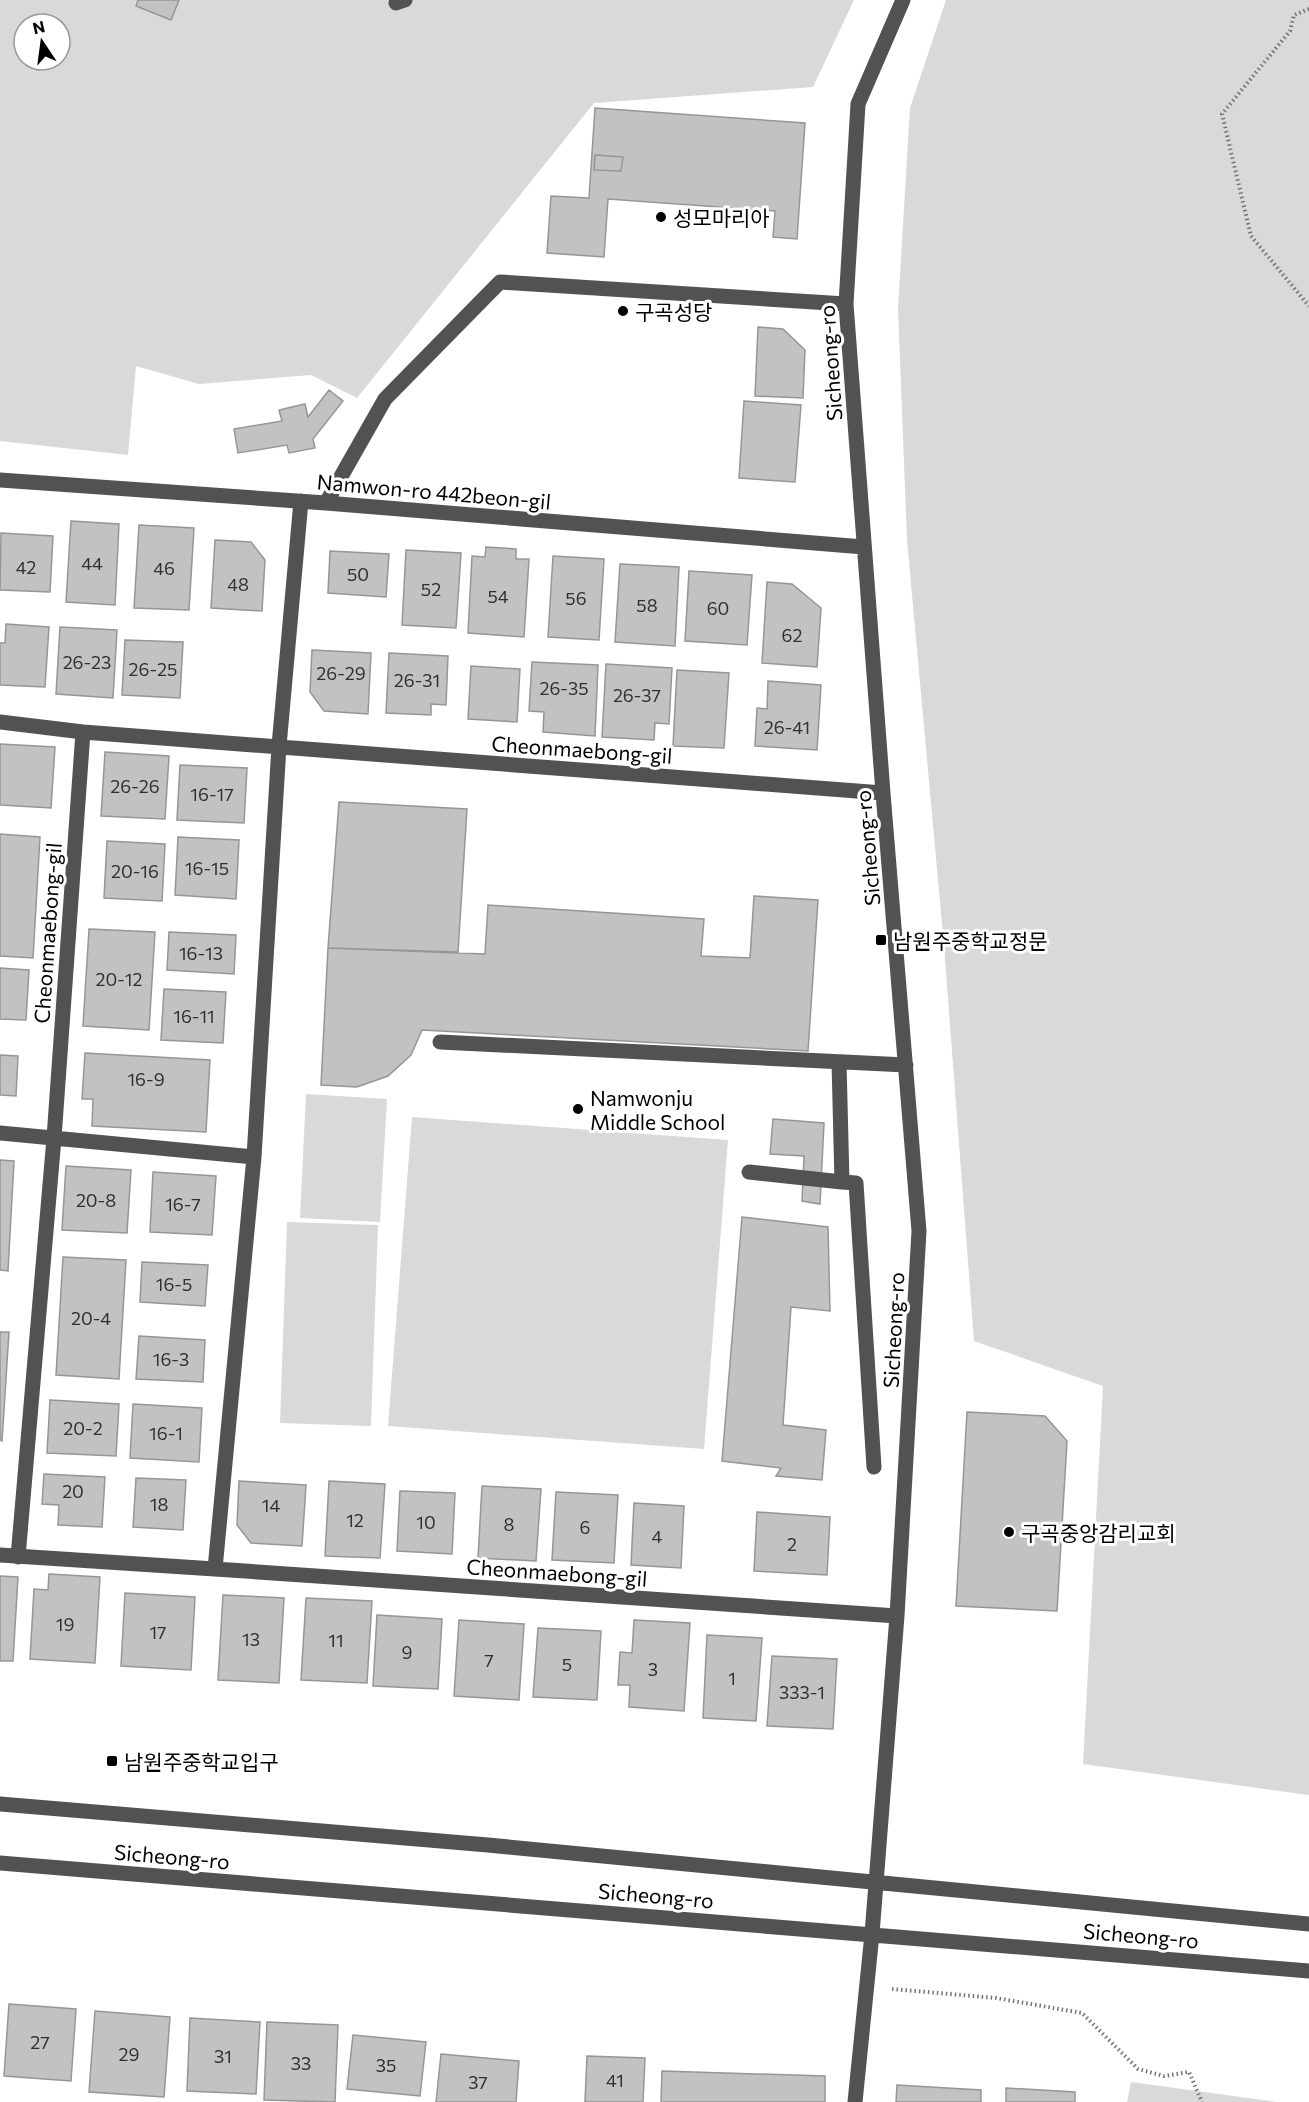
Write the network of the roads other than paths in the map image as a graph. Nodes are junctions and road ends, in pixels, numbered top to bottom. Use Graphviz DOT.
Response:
graph roads {
  1 [pos="903,0"];
  2 [pos="846,304"];
  3 [pos="0,480"];
  4 [pos="301,501"];
  5 [pos="326,503"];
  6 [pos="864,547"];
  7 [pos="0,722"];
  8 [pos="83,732"];
  9 [pos="279,746"];
  10 [pos="883,793"];
  11 [pos="440,1042"];
  12 [pos="839,1062"];
  13 [pos="906,1065"];
  14 [pos="0,1133"];
  15 [pos="54,1138"];
  16 [pos="254,1157"];
  17 [pos="749,1172"];
  18 [pos="842,1182"];
  19 [pos="874,1467"];
  20 [pos="0,1556"];
  21 [pos="18,1557"];
  22 [pos="215,1569"];
  23 [pos="897,1616"];
  24 [pos="0,1804"];
  25 [pos="0,1863"];
  26 [pos="874,1881"];
  27 [pos="1309,1924"];
  28 [pos="872,1934"];
  29 [pos="1309,1971"];
  30 [pos="855,2102"];
  1 -- 2 [label="street, Sicheong-ro"];
  2 -- 5 [label="street"];
  2 -- 6 [label="street, Sicheong-ro"];
  3 -- 4 [label="street, Namwon-ro 442beon-gil"];
  4 -- 5 [label="street, Namwon-ro 442beon-gil"];
  4 -- 9 [label="street"];
  5 -- 6 [label="street, Namwon-ro 442beon-gil"];
  6 -- 10 [label="street, Sicheong-ro"];
  7 -- 8 [label="street, Cheonmaebong-gil"];
  8 -- 9 [label="street, Cheonmaebong-gil"];
  8 -- 15 [label="street, Cheonmaebong-gil"];
  9 -- 10 [label="street, Cheonmaebong-gil"];
  9 -- 16 [label="street"];
  10 -- 13 [label="street, Sicheong-ro"];
  11 -- 12 [label="street"];
  12 -- 13 [label="street"];
  12 -- 18 [label="street"];
  13 -- 23 [label="street, Sicheong-ro"];
  14 -- 15 [label="street"];
  15 -- 16 [label="street"];
  15 -- 21 [label="street, Cheonmaebong-gil"];
  16 -- 22 [label="street"];
  17 -- 18 [label="street"];
  18 -- 19 [label="street"];
  20 -- 21 [label="street, Cheonmaebong-gil"];
  21 -- 22 [label="street, Cheonmaebong-gil"];
  22 -- 23 [label="street, Cheonmaebong-gil"];
  23 -- 26 [label="street, Sicheong-ro"];
  24 -- 26 [label="street, Sicheong-ro"];
  25 -- 28 [label="street, Sicheong-ro"];
  26 -- 27 [label="street, Sicheong-ro"];
  26 -- 28 [label="street"];
  28 -- 29 [label="street, Sicheong-ro"];
  28 -- 30 [label="street"];
}
